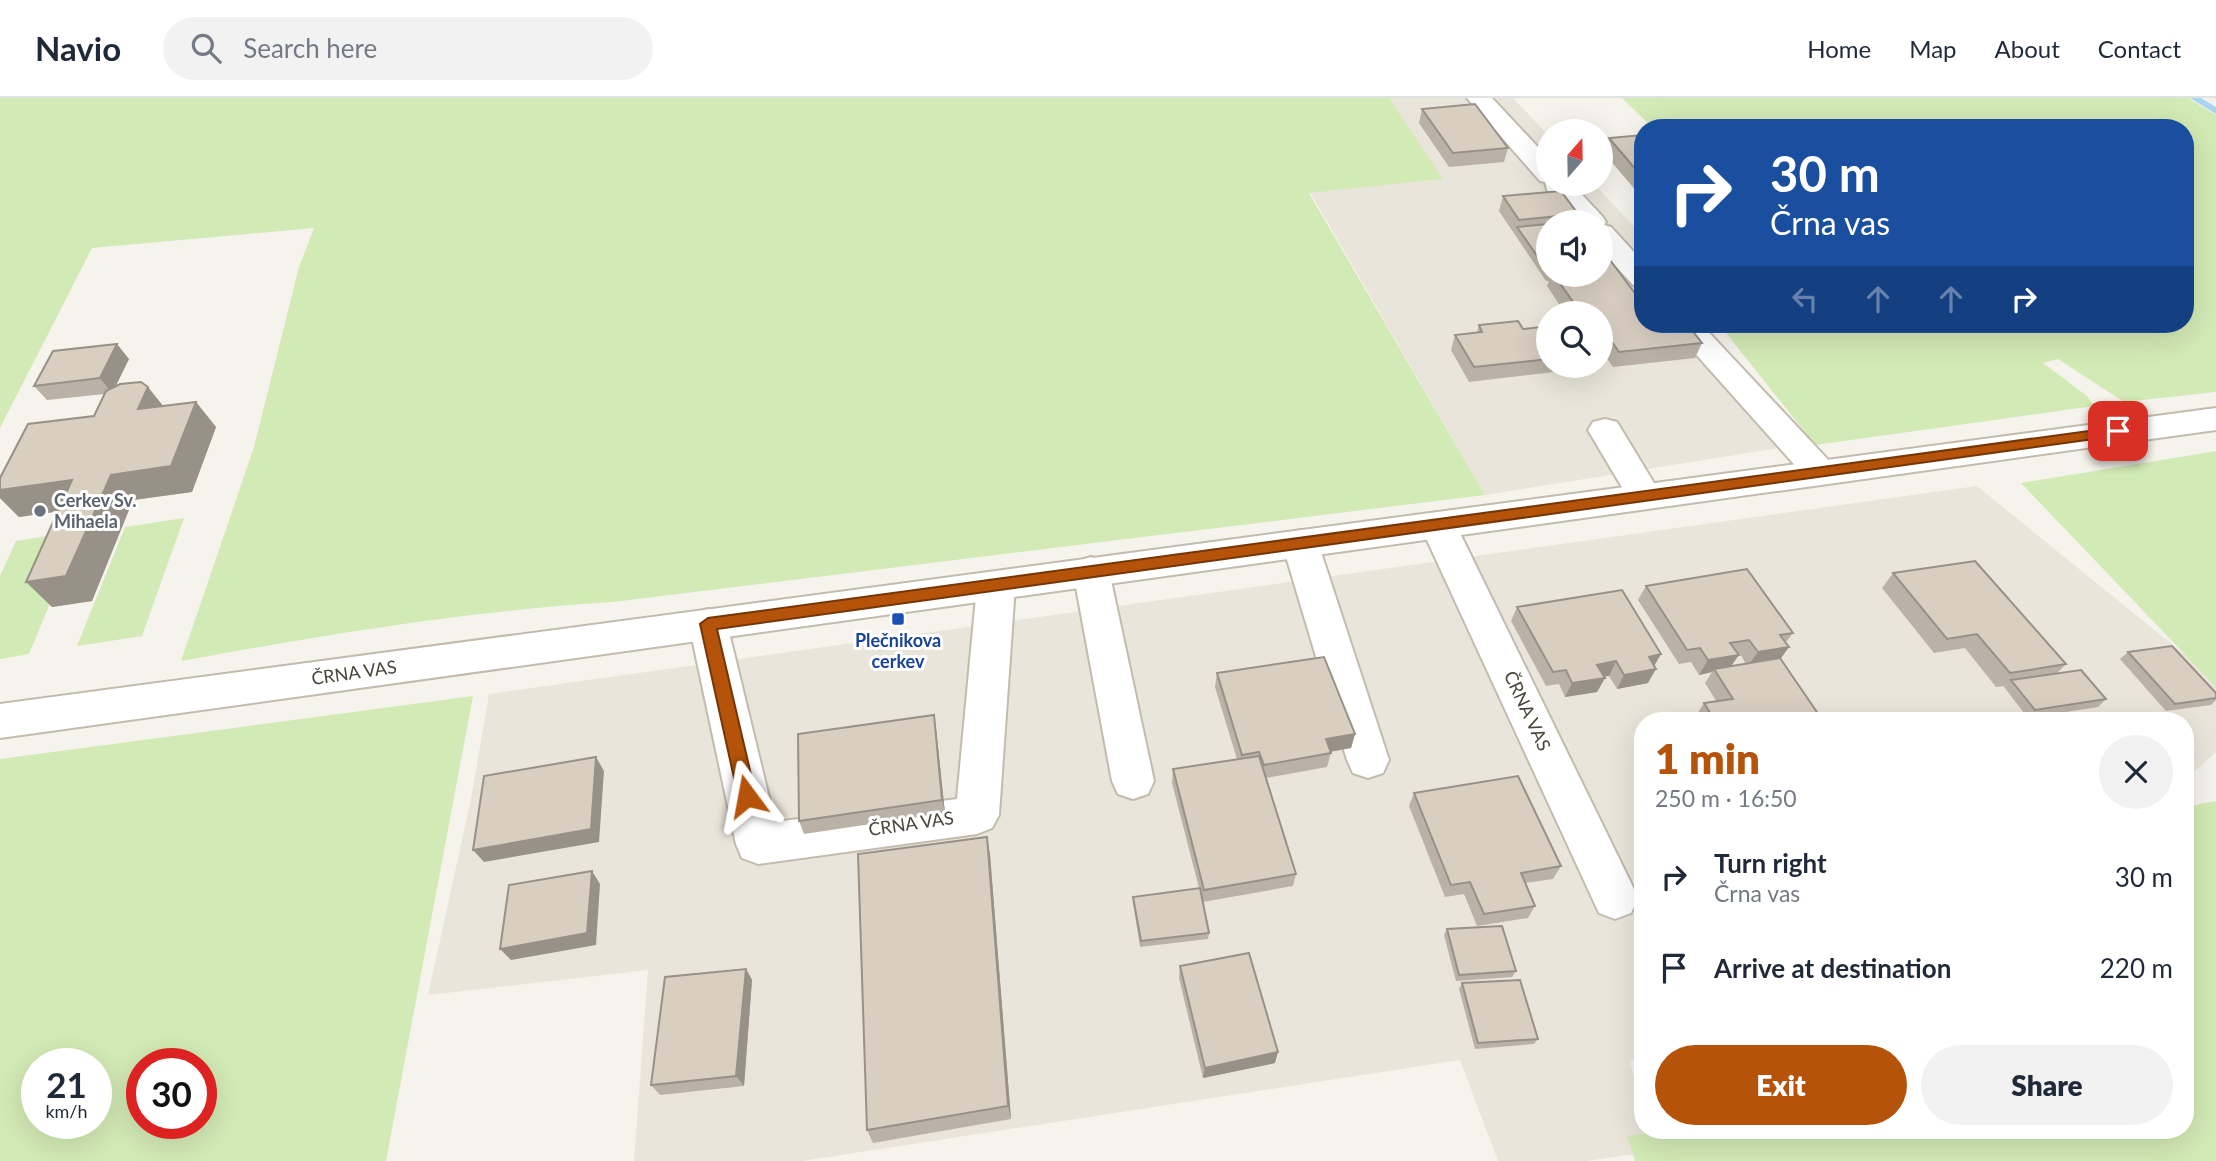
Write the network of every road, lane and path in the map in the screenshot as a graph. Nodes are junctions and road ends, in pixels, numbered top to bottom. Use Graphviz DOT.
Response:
graph roads {
  1 [pos="1479,99"];
  2 [pos="1536,161"];
  3 [pos="1568,196"];
  4 [pos="1581,210"];
  5 [pos="1613,246"];
  6 [pos="1634,269"];
  7 [pos="1692,333"];
  8 [pos="2216,419"];
  9 [pos="1605,430"];
  10 [pos="1819,472"];
  11 [pos="1645,497"];
  12 [pos="1438,525"];
  13 [pos="1300,543"];
  14 [pos="1091,571"];
  15 [pos="996,586"];
  16 [pos="708,624"];
  17 [pos="0,721"];
  18 [pos="1368,761"];
  19 [pos="1133,781"];
  20 [pos="1615,898"];
  1 -- 2 [label="street"];
  3 -- 4 [label="street"];
  5 -- 6 [label="street"];
  7 -- 10 [label="street"];
  8 -- 10 [label="street, ČRNA VAS"];
  9 -- 11 [label="street"];
  10 -- 11 [label="street, ČRNA VAS"];
  11 -- 12 [label="street, ČRNA VAS"];
  12 -- 13 [label="street, ČRNA VAS"];
  12 -- 20 [label="street, ČRNA VAS"];
  13 -- 14 [label="street, ČRNA VAS"];
  13 -- 18 [label="street"];
  14 -- 15 [label="street, ČRNA VAS"];
  14 -- 19 [label="street"];
  15 -- 16 [label="street, ČRNA VAS"];
  15 -- 16 [label="street, ČRNA VAS"];
  16 -- 17 [label="street, ČRNA VAS"];
}
